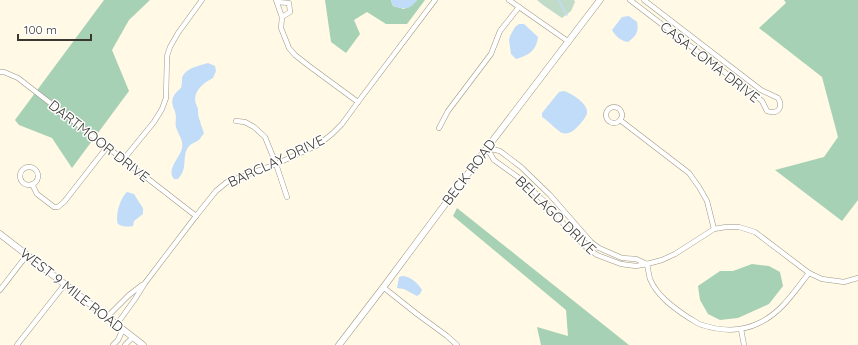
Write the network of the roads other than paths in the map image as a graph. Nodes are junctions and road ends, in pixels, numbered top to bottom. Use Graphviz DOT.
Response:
graph roads {
  1 [pos="202,0"];
  2 [pos="435,0"];
  3 [pos="509,0"];
  4 [pos="600,0"];
  5 [pos="630,0"];
  6 [pos="644,0"];
  7 [pos="277,1"];
  8 [pos="519,8"];
  9 [pos="282,18"];
  10 [pos="569,42"];
  11 [pos="0,72"];
  12 [pos="358,102"];
  13 [pos="620,120"];
  14 [pos="236,121"];
  15 [pos="439,128"];
  16 [pos="107,147"];
  17 [pos="487,148"];
  18 [pos="124,160"];
  19 [pos="276,164"];
  20 [pos="32,184"];
  21 [pos="287,196"];
  22 [pos="196,216"];
  23 [pos="714,229"];
  24 [pos="0,234"];
  25 [pos="27,255"];
  26 [pos="647,264"];
  27 [pos="809,273"];
  28 [pos="858,278"];
  29 [pos="145,283"];
  30 [pos="65,284"];
  31 [pos="383,287"];
  32 [pos="0,290"];
  33 [pos="107,317"];
  34 [pos="117,324"];
  35 [pos="123,329"];
  36 [pos="741,329"];
  37 [pos="133,337"];
  38 [pos="17,345"];
  39 [pos="113,345"];
  40 [pos="125,345"];
  41 [pos="143,345"];
  42 [pos="339,345"];
  43 [pos="457,345"];
  44 [pos="744,345"];
  1 -- 18 [label="street"];
  2 -- 12 [label="street, BARCLAY DRIVE"];
  3 -- 8 [label="street"];
  4 -- 10 [label="main road, BECK ROAD"];
  5 -- 6 [label="street, CASA LOMA DRIVE"];
  7 -- 9 [label="street"];
  7 -- 9 [label="street"];
  8 -- 10 [label="street"];
  8 -- 15 [label="street"];
  9 -- 12 [label="street"];
  10 -- 17 [label="main road, BECK ROAD"];
  11 -- 16 [label="street, DARTMOOR DRIVE"];
  12 -- 19 [label="street, BARCLAY DRIVE"];
  13 -- 23 [label="street"];
  14 -- 19 [label="street"];
  16 -- 18 [label="street, DARTMOOR DRIVE"];
  16 -- 20 [label="street"];
  17 -- 26 [label="street, BELLAGO DRIVE"];
  17 -- 26 [label="street, BELLAGO DRIVE"];
  17 -- 31 [label="main road, BECK ROAD"];
  18 -- 22 [label="street, DARTMOOR DRIVE"];
  19 -- 21 [label="street"];
  19 -- 22 [label="street, BARCLAY DRIVE"];
  20 -- 20 [label="street"];
  22 -- 29 [label="street, BARCLAY DRIVE"];
  23 -- 26 [label="street, BELLAGO DRIVE"];
  23 -- 27 [label="street, BELLAGO DRIVE"];
  24 -- 25 [label="main road, WEST 9 MILE ROAD"];
  25 -- 30 [label="main road, WEST 9 MILE ROAD"];
  25 -- 32 [label="street"];
  26 -- 36 [label="street"];
  27 -- 28 [label="street, BELLAGO DRIVE"];
  27 -- 36 [label="street"];
  29 -- 33 [label="street, BARCLAY DRIVE"];
  29 -- 34 [label="street, BARCLAY DRIVE"];
  30 -- 33 [label="main road, WEST 9 MILE ROAD"];
  30 -- 38 [label="street"];
  31 -- 42 [label="main road, BECK ROAD"];
  31 -- 43 [label="street"];
  33 -- 34 [label="main road, WEST 9 MILE ROAD"];
  34 -- 35 [label="main road, WEST 9 MILE ROAD"];
  35 -- 37 [label="main road, WEST 9 MILE ROAD"];
  35 -- 39 [label="street"];
  36 -- 44 [label="street"];
  37 -- 40 [label="street"];
  37 -- 41 [label="main road, WEST 9 MILE ROAD"];
}
